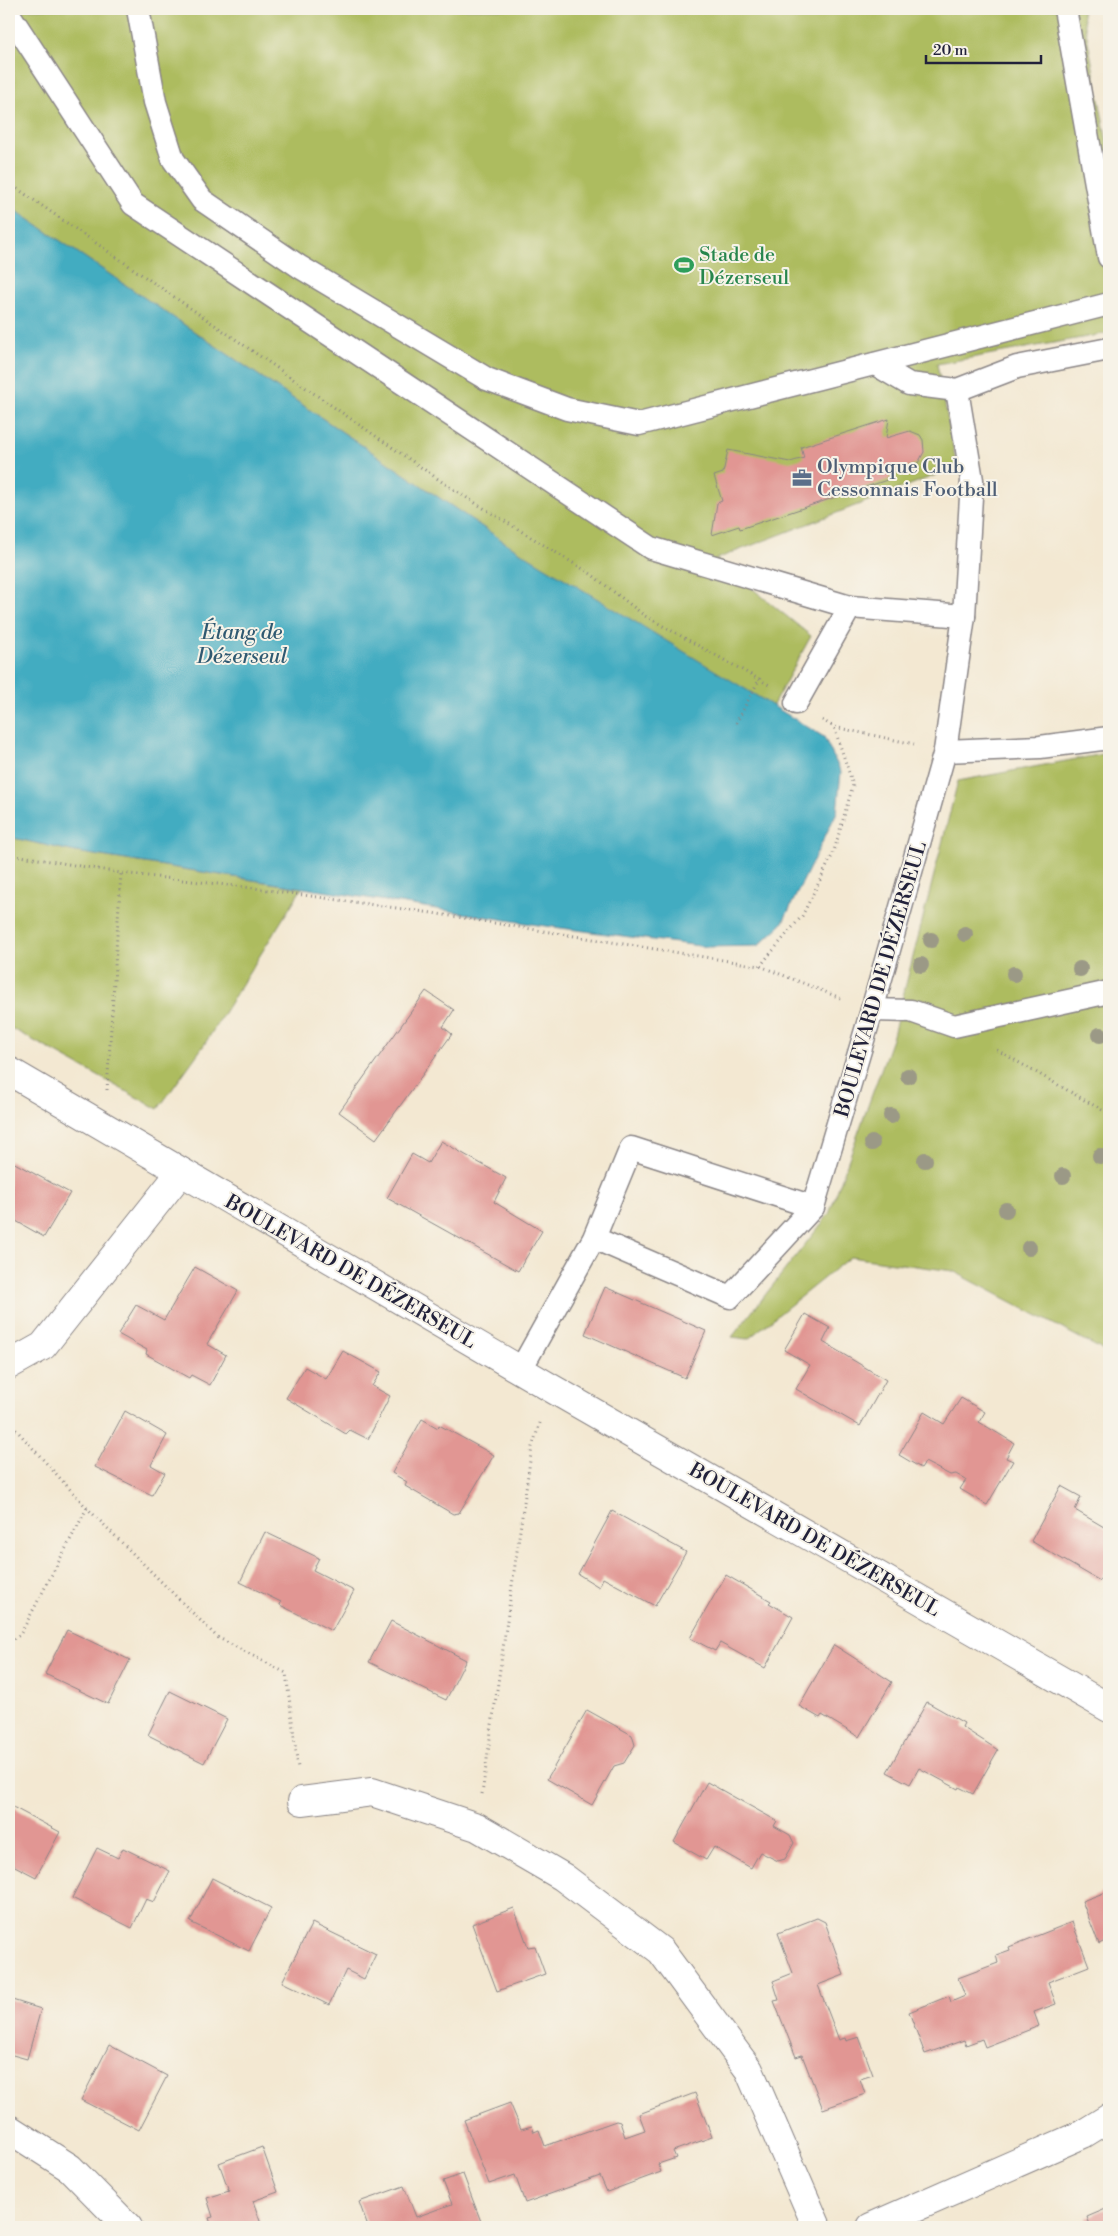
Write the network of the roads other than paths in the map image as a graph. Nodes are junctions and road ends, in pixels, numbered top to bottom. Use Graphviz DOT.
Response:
graph roads {
  1 [pos="138,9"];
  2 [pos="1065,9"];
  3 [pos="9,14"];
  4 [pos="1109,257"];
  5 [pos="1109,304"];
  6 [pos="1109,349"];
  7 [pos="875,364"];
  8 [pos="956,390"];
  9 [pos="850,607"];
  10 [pos="964,616"];
  11 [pos="796,703"];
  12 [pos="1109,738"];
  13 [pos="945,751"];
  14 [pos="1109,992"];
  15 [pos="872,1010"];
  16 [pos="9,1071"];
  17 [pos="181,1172"];
  18 [pos="813,1207"];
  19 [pos="594,1238"];
  20 [pos="9,1365"];
  21 [pos="521,1369"];
  22 [pos="1109,1708"];
  23 [pos="302,1801"];
  24 [pos="1109,2118"];
  25 [pos="9,2130"];
  26 [pos="128,2227"];
  27 [pos="816,2227"];
  28 [pos="871,2227"];
  1 -- 7 [label="lane"];
  2 -- 4 [label="lane"];
  3 -- 9 [label="lane"];
  5 -- 7 [label="lane"];
  6 -- 8 [label="lane"];
  7 -- 8 [label="lane"];
  8 -- 10 [label="lane, BOULEVARD DE DÉZERSEUL"];
  9 -- 10 [label="lane"];
  9 -- 11 [label="lane"];
  10 -- 13 [label="lane, BOULEVARD DE DÉZERSEUL"];
  12 -- 13 [label="lane"];
  13 -- 15 [label="lane, BOULEVARD DE DÉZERSEUL"];
  14 -- 15 [label="lane"];
  15 -- 18 [label="lane, BOULEVARD DE DÉZERSEUL"];
  16 -- 17 [label="street, BOULEVARD DE DÉZERSEUL"];
  17 -- 20 [label="street"];
  17 -- 21 [label="street, BOULEVARD DE DÉZERSEUL"];
  18 -- 19 [label="lane, BOULEVARD DE DÉZERSEUL"];
  18 -- 19 [label="lane"];
  19 -- 21 [label="lane"];
  21 -- 22 [label="street, BOULEVARD DE DÉZERSEUL"];
  23 -- 27 [label="street"];
  24 -- 28 [label="street"];
  25 -- 26 [label="street"];
}
